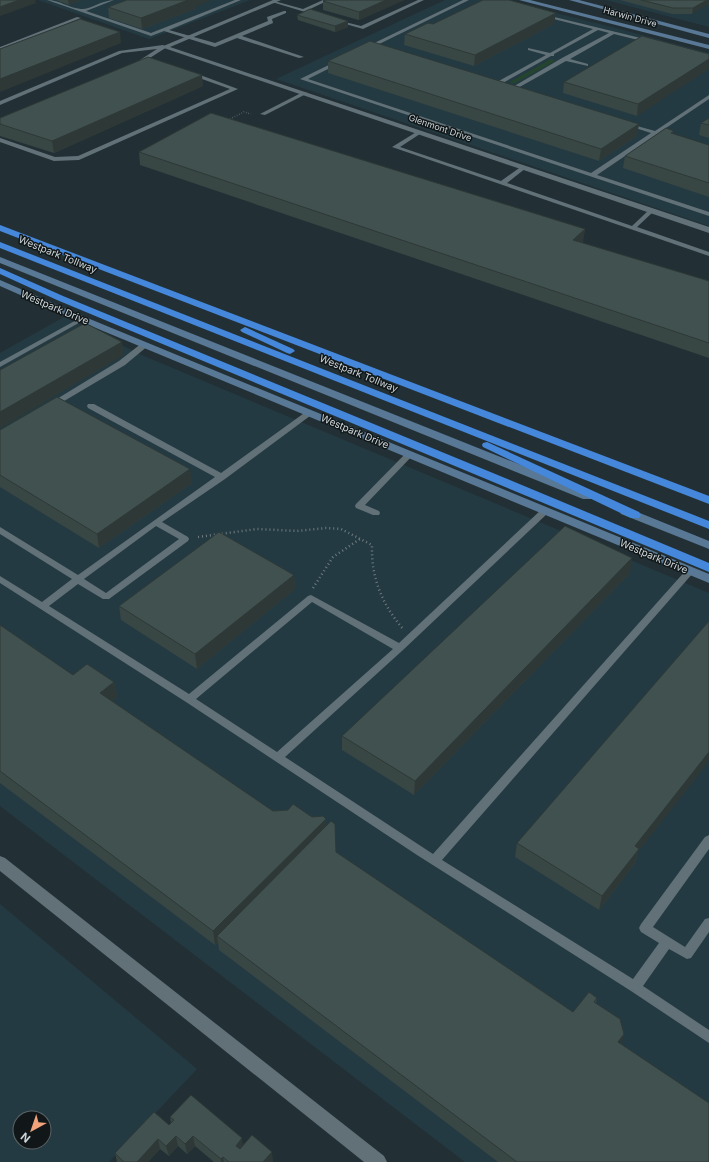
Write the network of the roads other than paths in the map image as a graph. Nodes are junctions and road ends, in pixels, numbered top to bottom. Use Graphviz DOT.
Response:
graph roads {
  1 [pos="49,0"];
  2 [pos="112,0"];
  3 [pos="239,0"];
  4 [pos="327,0"];
  5 [pos="422,0"];
  6 [pos="467,0"];
  7 [pos="522,0"];
  8 [pos="572,0"];
  9 [pos="276,1"];
  10 [pos="82,11"];
  11 [pos="303,11"];
  12 [pos="284,12"];
  13 [pos="538,14"];
  14 [pos="318,15"];
  15 [pos="79,18"];
  16 [pos="332,20"];
  17 [pos="598,28"];
  18 [pos="165,30"];
  19 [pos="614,32"];
  20 [pos="237,36"];
  21 [pos="709,36"];
  22 [pos="188,37"];
  23 [pos="657,43"];
  24 [pos="375,44"];
  25 [pos="164,47"];
  26 [pos="382,47"];
  27 [pos="709,47"];
  28 [pos="0,49"];
  29 [pos="530,49"];
  30 [pos="362,51"];
  31 [pos="550,54"];
  32 [pos="301,57"];
  33 [pos="148,58"];
  34 [pos="566,59"];
  35 [pos="156,60"];
  36 [pos="342,60"];
  37 [pos="134,64"];
  38 [pos="586,65"];
  39 [pos="184,71"];
  40 [pos="492,81"];
  41 [pos="499,83"];
  42 [pos="514,88"];
  43 [pos="521,90"];
  44 [pos="305,94"];
  45 [pos="709,97"];
  46 [pos="0,103"];
  47 [pos="263,114"];
  48 [pos="625,123"];
  49 [pos="420,132"];
  50 [pos="656,133"];
  51 [pos="0,140"];
  52 [pos="678,140"];
  53 [pos="524,167"];
  54 [pos="592,175"];
  55 [pos="503,183"];
  56 [pos="651,211"];
  57 [pos="709,214"];
  58 [pos="0,228"];
  59 [pos="633,228"];
  60 [pos="709,230"];
  61 [pos="0,244"];
  62 [pos="709,254"];
  63 [pos="0,260"];
  64 [pos="0,271"];
  65 [pos="0,283"];
  66 [pos="168,293"];
  67 [pos="82,319"];
  68 [pos="145,345"];
  69 [pos="0,365"];
  70 [pos="91,406"];
  71 [pos="41,412"];
  72 [pos="310,413"];
  73 [pos="410,454"];
  74 [pos="222,477"];
  75 [pos="709,500"];
  76 [pos="545,511"];
  77 [pos="376,513"];
  78 [pos="635,515"];
  79 [pos="156,523"];
  80 [pos="709,525"];
  81 [pos="0,530"];
  82 [pos="709,545"];
  83 [pos="709,568"];
  84 [pos="690,571"];
  85 [pos="0,579"];
  86 [pos="78,579"];
  87 [pos="709,579"];
  88 [pos="43,606"];
  89 [pos="400,648"];
  90 [pos="189,699"];
  91 [pos="277,758"];
  92 [pos="709,840"];
  93 [pos="435,860"];
  94 [pos="0,862"];
  95 [pos="709,923"];
  96 [pos="668,942"];
  97 [pos="635,987"];
  98 [pos="709,1037"];
  99 [pos="378,1162"];
  1 -- 10 [label="lane"];
  2 -- 10 [label="lane"];
  3 -- 18 [label="lane"];
  4 -- 11 [label="lane"];
  5 -- 16 [label="lane"];
  6 -- 24 [label="lane"];
  7 -- 27 [label="main road, Harwin Drive"];
  8 -- 21 [label="main road, Harwin Drive"];
  9 -- 11 [label="lane"];
  9 -- 22 [label="street"];
  10 -- 18 [label="lane"];
  11 -- 14 [label="lane"];
  12 -- 20 [label="lane"];
  13 -- 17 [label="lane"];
  15 -- 28 [label="lane"];
  17 -- 19 [label="lane"];
  17 -- 31 [label="lane"];
  18 -- 22 [label="lane"];
  19 -- 23 [label="lane"];
  19 -- 34 [label="lane"];
  20 -- 22 [label="lane"];
  20 -- 32 [label="lane"];
  22 -- 25 [label="street"];
  24 -- 26 [label="lane"];
  24 -- 30 [label="lane"];
  25 -- 33 [label="lane"];
  25 -- 44 [label="street, Glenmont Drive"];
  25 -- 46 [label="lane"];
  29 -- 31 [label="lane"];
  31 -- 34 [label="lane"];
  31 -- 41 [label="lane"];
  33 -- 35 [label="lane"];
  33 -- 37 [label="lane"];
  34 -- 38 [label="lane"];
  34 -- 42 [label="lane"];
  36 -- 54 [label="lane"];
  39 -- 51 [label="lane"];
  40 -- 41 [label="lane"];
  41 -- 42 [label="lane"];
  42 -- 43 [label="lane"];
  44 -- 47 [label="lane"];
  44 -- 49 [label="street, Glenmont Drive"];
  45 -- 50 [label="lane"];
  48 -- 50 [label="lane"];
  49 -- 53 [label="street, Glenmont Drive"];
  49 -- 55 [label="lane"];
  50 -- 52 [label="lane"];
  50 -- 54 [label="lane"];
  53 -- 55 [label="lane"];
  53 -- 56 [label="street, Glenmont Drive"];
  54 -- 57 [label="lane"];
  55 -- 59 [label="lane"];
  56 -- 59 [label="lane"];
  56 -- 60 [label="street, Glenmont Drive"];
  58 -- 66 [label="highway, Westpark Tollway"];
  59 -- 62 [label="lane"];
  61 -- 80 [label="highway, Westpark Tollway"];
  63 -- 78 [label="main road"];
  64 -- 83 [label="highway"];
  65 -- 67 [label="main road, Westpark Drive"];
  66 -- 75 [label="highway, Westpark Tollway"];
  66 -- 78 [label="highway"];
  67 -- 68 [label="main road, Westpark Drive"];
  67 -- 69 [label="lane"];
  68 -- 71 [label="lane"];
  68 -- 72 [label="main road, Westpark Drive"];
  70 -- 74 [label="lane"];
  72 -- 73 [label="main road, Westpark Drive"];
  72 -- 74 [label="lane"];
  73 -- 76 [label="main road, Westpark Drive"];
  73 -- 77 [label="lane"];
  74 -- 79 [label="lane"];
  76 -- 84 [label="main road, Westpark Drive"];
  76 -- 89 [label="lane"];
  78 -- 82 [label="main road"];
  79 -- 86 [label="lane"];
  79 -- 86 [label="lane"];
  81 -- 86 [label="lane"];
  84 -- 87 [label="main road, Westpark Drive"];
  84 -- 93 [label="lane"];
  85 -- 88 [label="lane"];
  86 -- 88 [label="lane"];
  88 -- 90 [label="lane"];
  89 -- 90 [label="lane"];
  89 -- 91 [label="lane"];
  90 -- 91 [label="lane"];
  91 -- 93 [label="lane"];
  92 -- 96 [label="lane"];
  93 -- 97 [label="lane"];
  94 -- 99 [label="street"];
  95 -- 96 [label="lane"];
  96 -- 97 [label="lane"];
  97 -- 98 [label="lane"];
}
